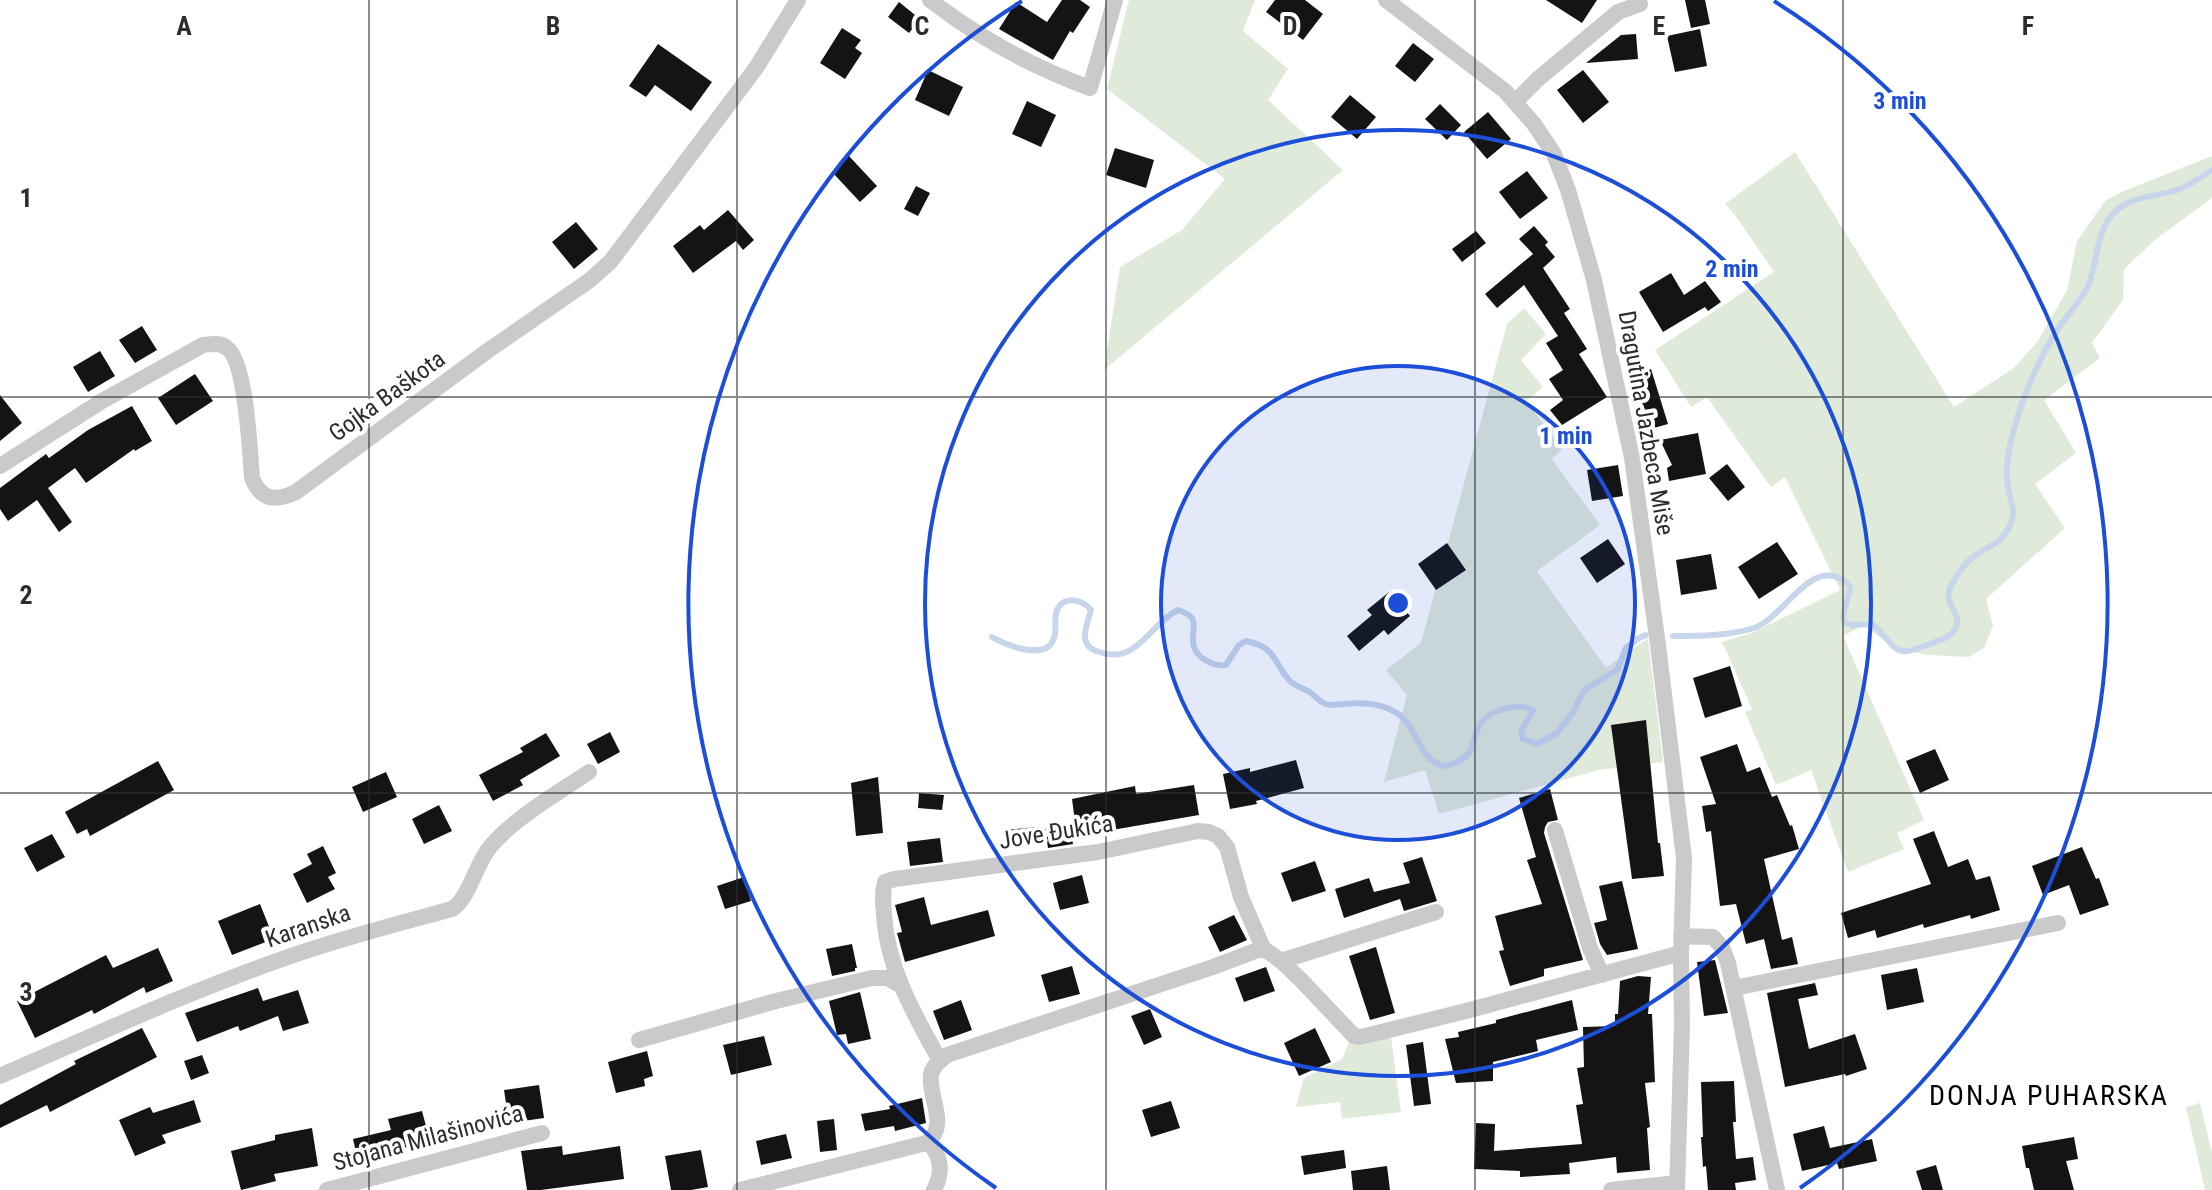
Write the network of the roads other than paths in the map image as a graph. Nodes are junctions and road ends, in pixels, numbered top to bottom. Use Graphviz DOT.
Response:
graph roads {
  1 [pos="798,0"];
  2 [pos="930,0"];
  3 [pos="1115,0"];
  4 [pos="1386,0"];
  5 [pos="1640,4"];
  6 [pos="1515,102"];
  7 [pos="0,466"];
  8 [pos="589,772"];
  9 [pos="1555,830"];
  10 [pos="1436,912"];
  11 [pos="2058,923"];
  12 [pos="1681,936"];
  13 [pos="1263,948"];
  14 [pos="1681,953"];
  15 [pos="1281,961"];
  16 [pos="1602,975"];
  17 [pos="900,985"];
  18 [pos="1734,988"];
  19 [pos="639,1040"];
  20 [pos="940,1061"];
  21 [pos="0,1076"];
  22 [pos="542,1133"];
  23 [pos="928,1142"];
  24 [pos="1677,1186"];
  25 [pos="327,1190"];
  26 [pos="740,1190"];
  27 [pos="934,1190"];
  28 [pos="1611,1190"];
  29 [pos="1777,1190"];
  1 -- 7 [label="street, Gojka Baškota"];
  2 -- 3 [label="street"];
  4 -- 6 [label="street, Dragutina Jazbeca Miše"];
  5 -- 6 [label="street"];
  6 -- 12 [label="street, Dragutina Jazbeca Miše"];
  8 -- 21 [label="street, Karanska"];
  9 -- 16 [label="street"];
  10 -- 15 [label="street"];
  11 -- 18 [label="street"];
  12 -- 14 [label="street, Dragutina Jazbeca Miše"];
  12 -- 18 [label="street"];
  13 -- 15 [label="street"];
  13 -- 17 [label="street, Jove Đukića"];
  13 -- 20 [label="street"];
  14 -- 16 [label="street"];
  14 -- 24 [label="street, Dragutina Jazbeca Miše"];
  15 -- 16 [label="street"];
  17 -- 19 [label="street"];
  17 -- 20 [label="street, Jove Đukića"];
  18 -- 29 [label="street"];
  20 -- 23 [label="street"];
  22 -- 25 [label="street, Stojana Milašinovića"];
  23 -- 26 [label="street"];
  23 -- 27 [label="street"];
  24 -- 28 [label="street"];
}
